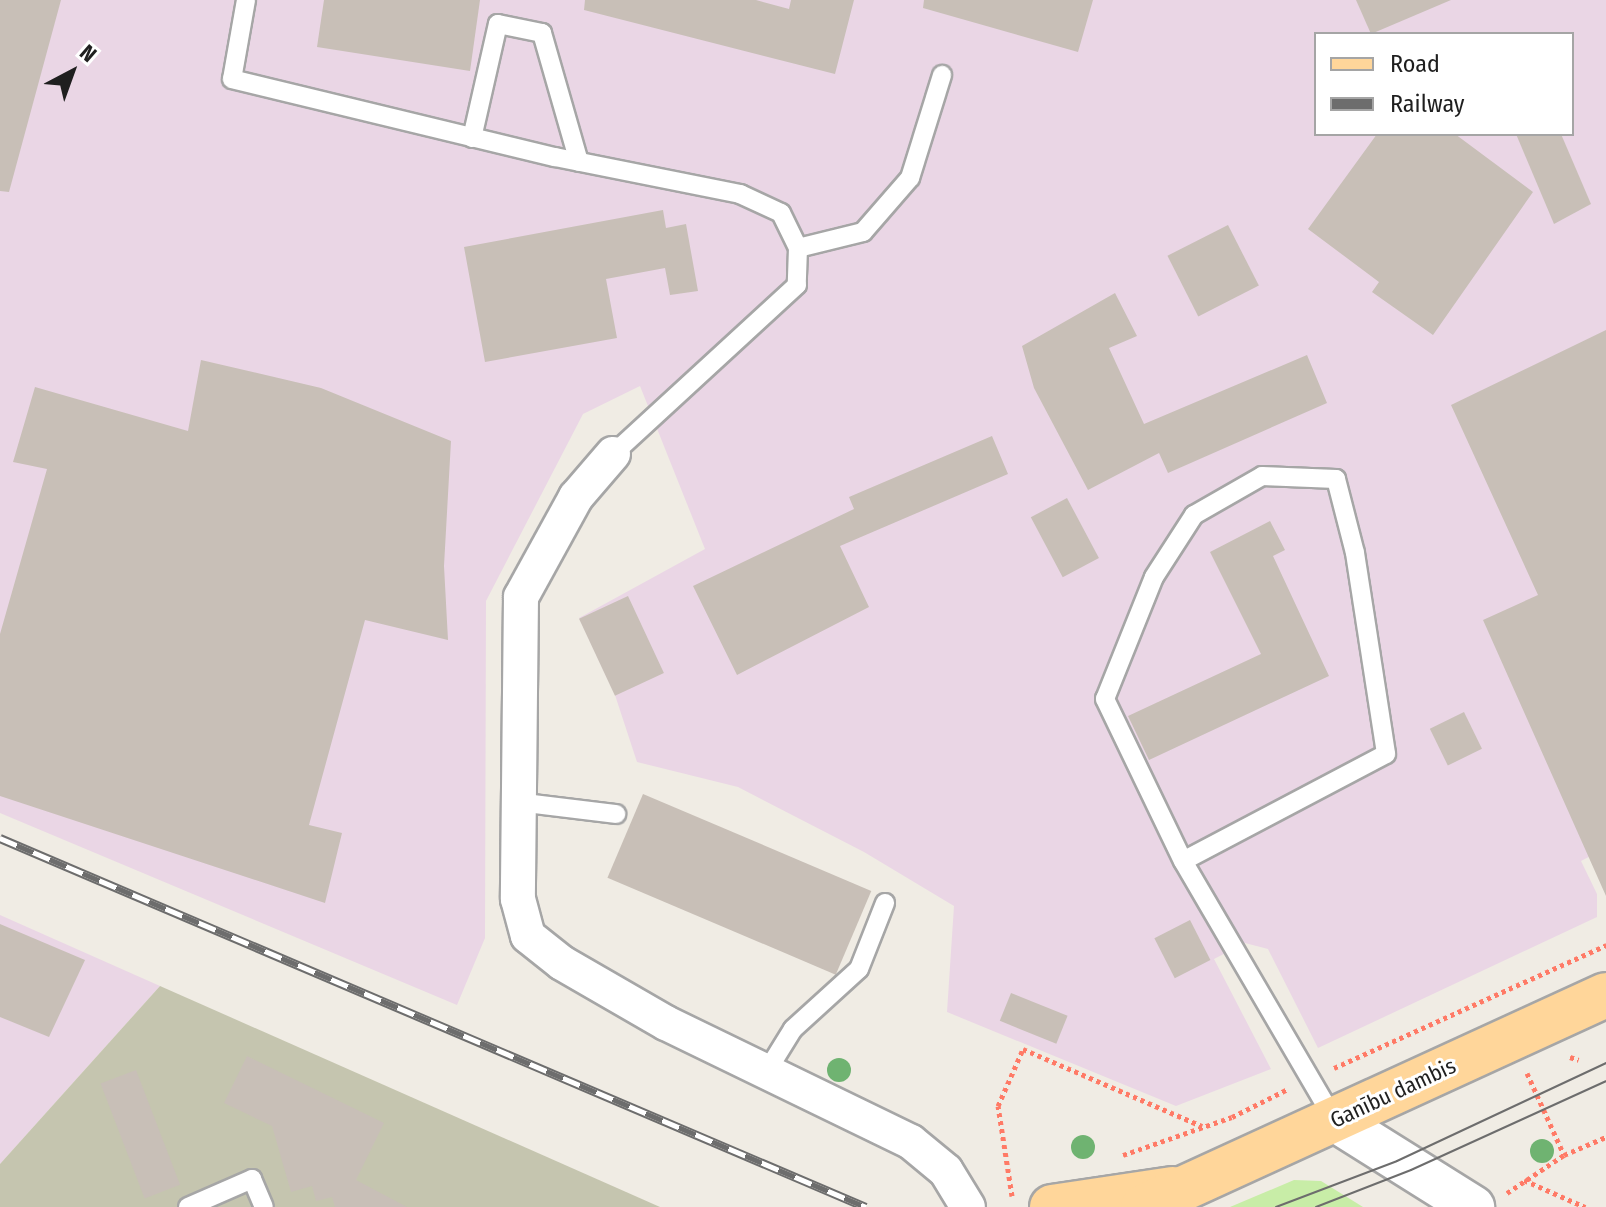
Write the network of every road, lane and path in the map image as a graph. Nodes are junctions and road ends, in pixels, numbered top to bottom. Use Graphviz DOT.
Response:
graph roads {
  1 [pos="246,0"];
  2 [pos="942,75"];
  3 [pos="472,138"];
  4 [pos="579,162"];
  5 [pos="798,248"];
  6 [pos="613,454"];
  7 [pos="517,802"];
  8 [pos="616,814"];
  9 [pos="1183,861"];
  10 [pos="885,903"];
  11 [pos="1606,995"];
  12 [pos="1526,1070"];
  13 [pos="767,1071"];
  14 [pos="1336,1121"];
  15 [pos="1203,1127"];
  16 [pos="1606,1137"];
  17 [pos="1564,1155"];
  18 [pos="1523,1179"];
  19 [pos="1161,1198"];
  20 [pos="1032,1202"];
  21 [pos="1489,1202"];
  22 [pos="188,1207"];
  23 [pos="264,1207"];
  24 [pos="968,1207"];
  25 [pos="1585,1207"];
  1 -- 3 [label="lane"];
  2 -- 5 [label="lane"];
  3 -- 4 [label="lane"];
  3 -- 4 [label="lane"];
  4 -- 5 [label="lane"];
  5 -- 6 [label="lane"];
  6 -- 7 [label="street"];
  7 -- 8 [label="lane"];
  7 -- 13 [label="street"];
  9 -- 9 [label="lane"];
  9 -- 14 [label="lane"];
  10 -- 13 [label="lane"];
  11 -- 14 [label="main road, Ganību dambis"];
  12 -- 17 [label="path"];
  13 -- 24 [label="street"];
  14 -- 19 [label="main road, Ganību dambis"];
  14 -- 21 [label="street"];
  15 -- 20 [label="path"];
  16 -- 17 [label="path"];
  17 -- 18 [label="path"];
  18 -- 21 [label="path"];
  18 -- 25 [label="path"];
  19 -- 20 [label="main road, Ganību dambis"];
  22 -- 23 [label="lane"];
}
